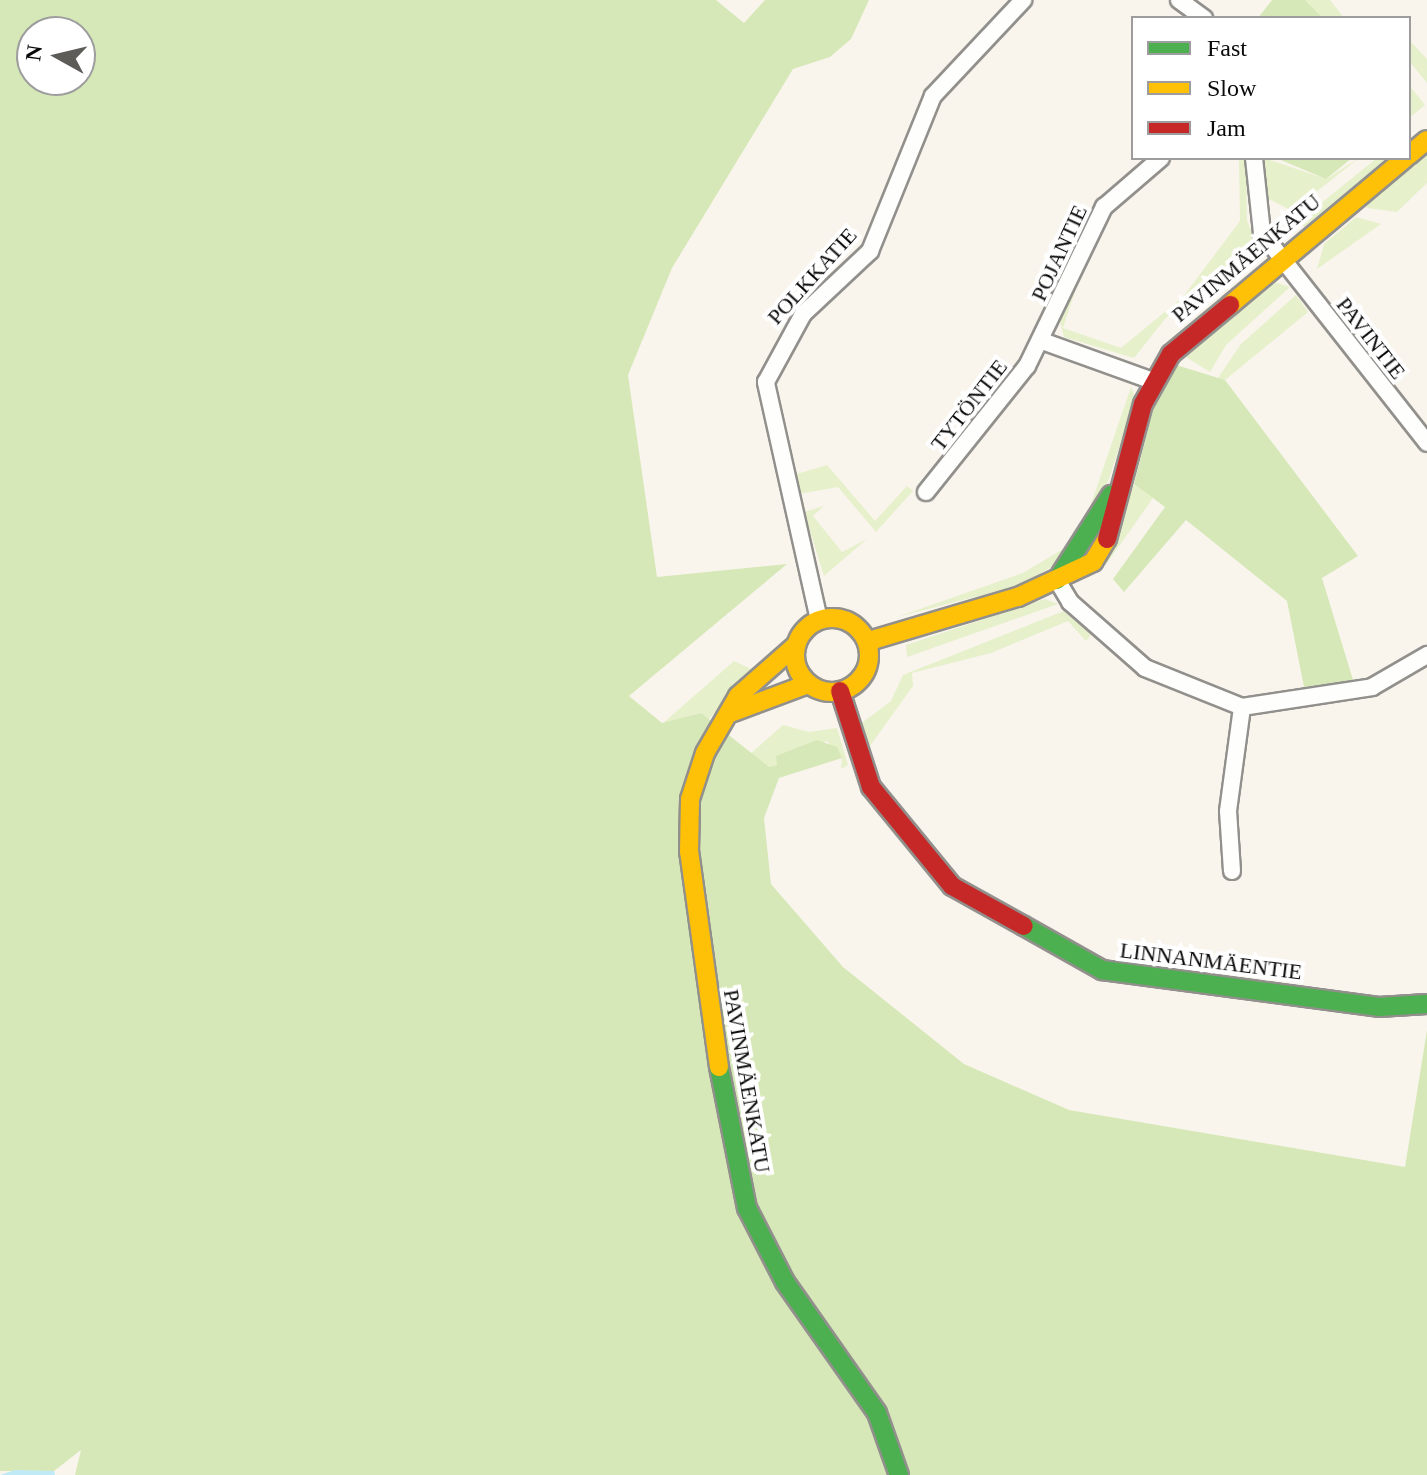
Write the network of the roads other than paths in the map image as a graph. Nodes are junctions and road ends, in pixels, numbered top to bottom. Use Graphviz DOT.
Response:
graph roads {
  1 [pos="1023,0"];
  2 [pos="1179,0"];
  3 [pos="1201,16"];
  4 [pos="1427,140"];
  5 [pos="1411,153"];
  6 [pos="1159,160"];
  7 [pos="1254,160"];
  8 [pos="1402,160"];
  9 [pos="1281,259"];
  10 [pos="1042,341"];
  11 [pos="1153,381"];
  12 [pos="1427,443"];
  13 [pos="926,492"];
  14 [pos="1057,580"];
  15 [pos="819,620"];
  16 [pos="869,641"];
  17 [pos="796,645"];
  18 [pos="1427,655"];
  19 [pos="808,684"];
  20 [pos="840,691"];
  21 [pos="1242,707"];
  22 [pos="733,712"];
  23 [pos="1232,871"];
  24 [pos="1427,1004"];
  25 [pos="899,1475"];
  1 -- 15 [label="street, POLKKATIE"];
  2 -- 3 [label="street"];
  4 -- 5 [label="street, PAVINMÄENKATU"];
  6 -- 10 [label="street, POJANTIE"];
  7 -- 9 [label="street"];
  8 -- 9 [label="street, PAVINMÄENKATU"];
  9 -- 11 [label="street, PAVINMÄENKATU"];
  9 -- 12 [label="street, PAVINTIE"];
  10 -- 11 [label="street"];
  10 -- 13 [label="street, TYTÖNTIE"];
  11 -- 14 [label="street, PAVINMÄENKATU"];
  14 -- 16 [label="street, PAVINMÄENKATU"];
  14 -- 21 [label="street"];
  15 -- 16 [label="street"];
  15 -- 17 [label="street"];
  16 -- 20 [label="street"];
  17 -- 19 [label="street"];
  17 -- 22 [label="street, PAVINMÄENKATU"];
  18 -- 21 [label="street"];
  19 -- 20 [label="street"];
  19 -- 22 [label="street"];
  20 -- 24 [label="street, LINNANMÄENTIE"];
  21 -- 23 [label="street"];
  22 -- 25 [label="street, PAVINMÄENKATU"];
}
